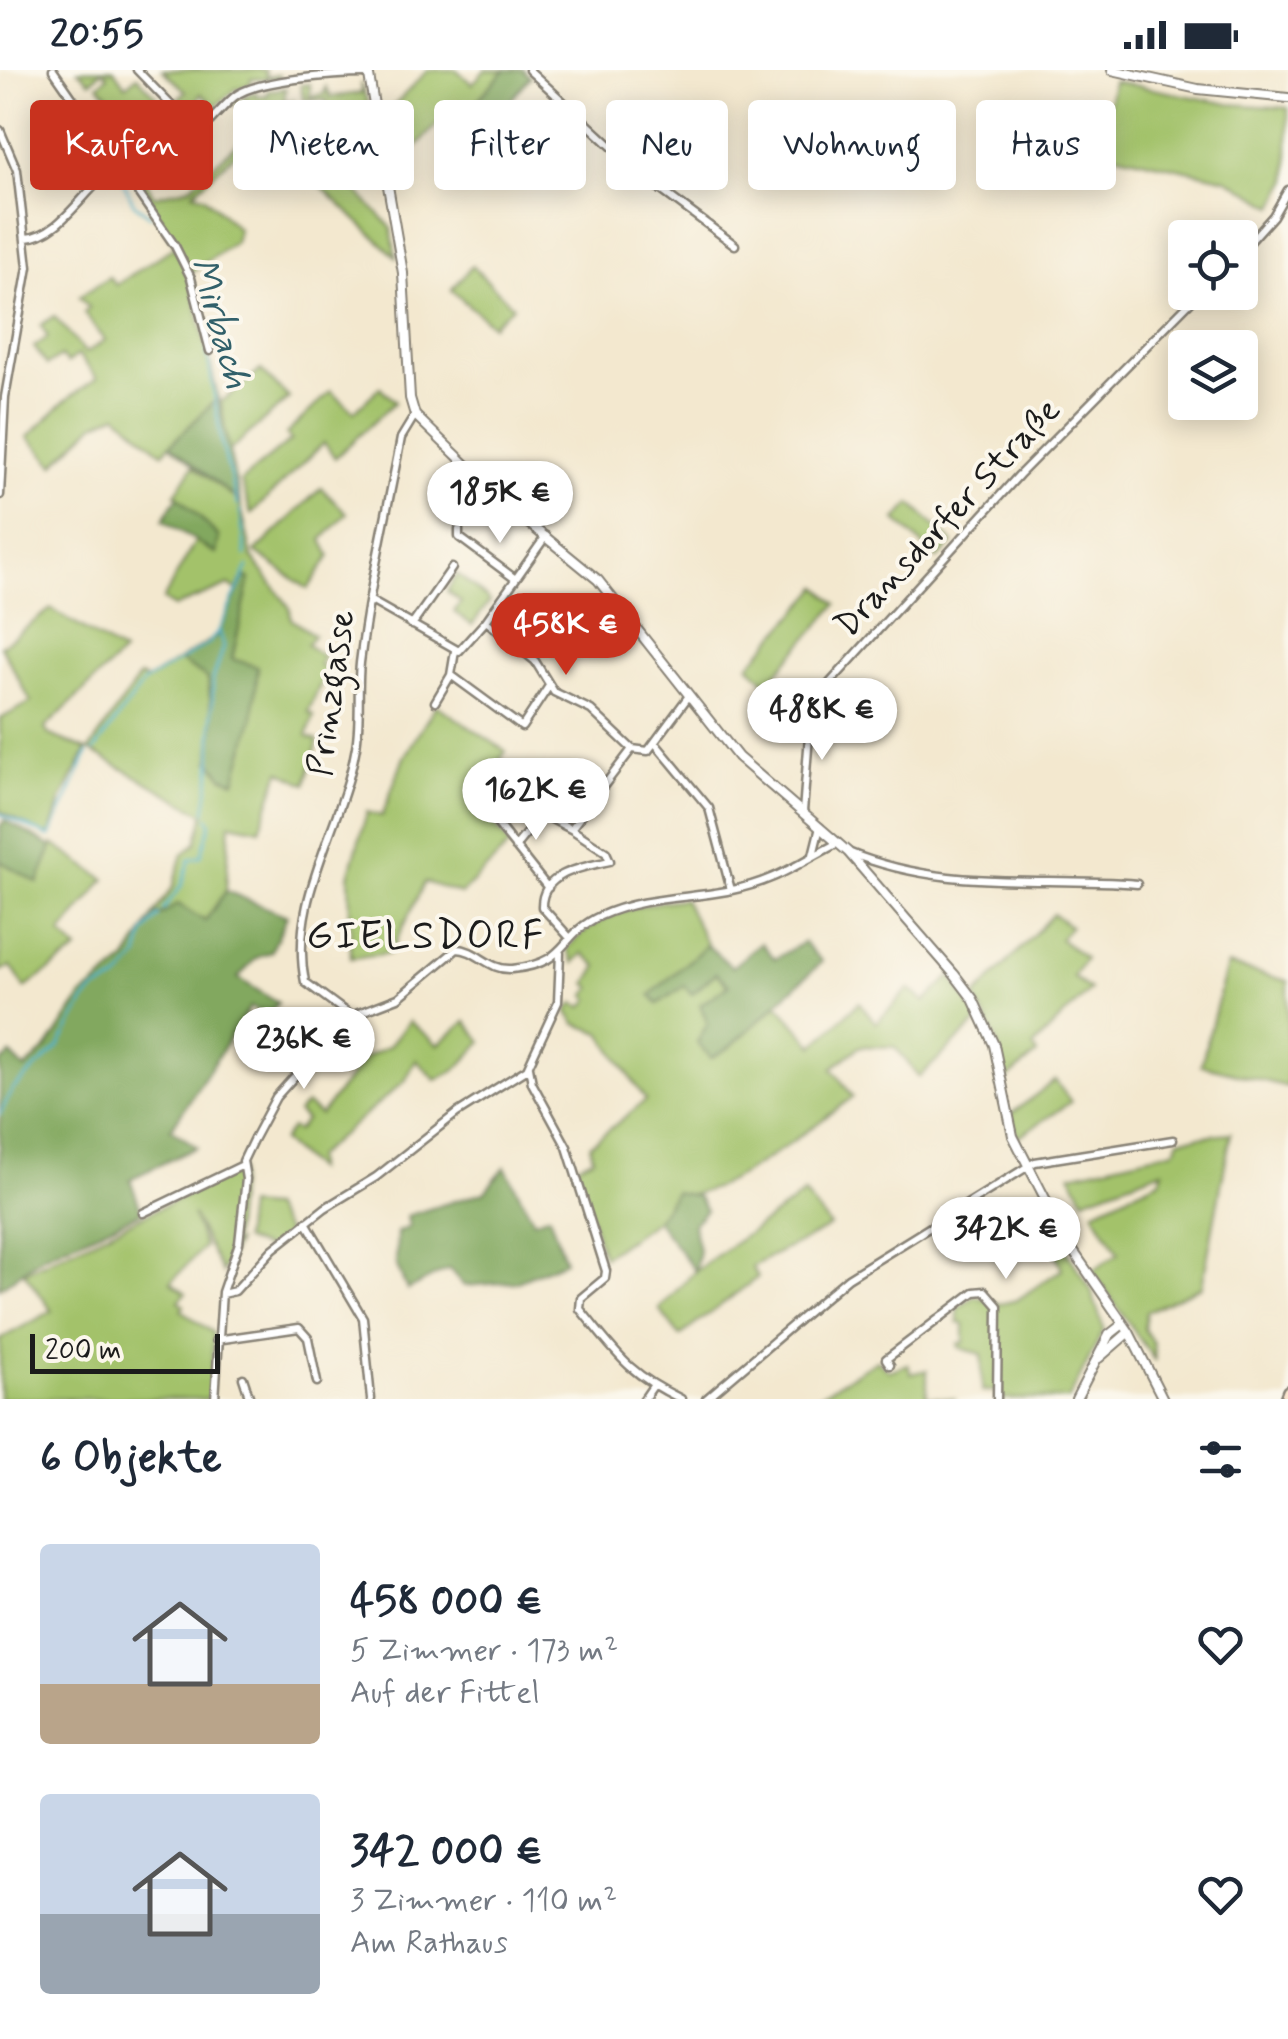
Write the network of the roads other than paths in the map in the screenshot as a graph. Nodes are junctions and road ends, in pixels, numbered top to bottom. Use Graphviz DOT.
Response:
graph roads {
  1 [pos="52,70"];
  2 [pos="138,70"];
  3 [pos="286,70"];
  4 [pos="529,70"];
  5 [pos="1112,70"];
  6 [pos="348,72"];
  7 [pos="368,72"];
  8 [pos="288,82"];
  9 [pos="1288,98"];
  10 [pos="74,100"];
  11 [pos="166,100"];
  12 [pos="213,117"];
  13 [pos="0,130"];
  14 [pos="89,190"];
  15 [pos="138,190"];
  16 [pos="1288,190"];
  17 [pos="1258,233"];
  18 [pos="26,238"];
  19 [pos="735,245"];
  20 [pos="1182,310"];
  21 [pos="210,351"];
  22 [pos="415,415"];
  23 [pos="0,495"];
  24 [pos="458,530"];
  25 [pos="546,536"];
  26 [pos="452,568"];
  27 [pos="514,578"];
  28 [pos="370,601"];
  29 [pos="486,621"];
  30 [pos="412,625"];
  31 [pos="454,652"];
  32 [pos="452,675"];
  33 [pos="549,686"];
  34 [pos="688,696"];
  35 [pos="435,702"];
  36 [pos="655,742"];
  37 [pos="632,749"];
  38 [pos="803,812"];
  39 [pos="495,821"];
  40 [pos="820,827"];
  41 [pos="572,829"];
  42 [pos="838,844"];
  43 [pos="515,846"];
  44 [pos="848,852"];
  45 [pos="813,856"];
  46 [pos="1137,884"];
  47 [pos="548,888"];
  48 [pos="731,890"];
  49 [pos="570,938"];
  50 [pos="560,952"];
  51 [pos="352,1016"];
  52 [pos="530,1066"];
  53 [pos="1173,1140"];
  54 [pos="242,1165"];
  55 [pos="1029,1166"];
  56 [pos="143,1213"];
  57 [pos="306,1222"];
  58 [pos="222,1294"];
  59 [pos="1126,1328"];
  60 [pos="216,1340"];
  61 [pos="890,1365"];
  62 [pos="243,1378"];
  63 [pos="317,1382"];
  64 [pos="653,1386"];
  65 [pos="1288,1391"];
  66 [pos="215,1399"];
  67 [pos="250,1399"];
  68 [pos="371,1399"];
  69 [pos="644,1399"];
  70 [pos="681,1399"];
  71 [pos="706,1399"];
  72 [pos="997,1399"];
  73 [pos="1076,1399"];
  74 [pos="1163,1399"];
  75 [pos="1285,1399"];
  1 -- 10 [label="street"];
  2 -- 11 [label="street"];
  3 -- 8 [label="street"];
  4 -- 19 [label="street"];
  5 -- 9 [label="street"];
  6 -- 7 [label="street"];
  6 -- 8 [label="street"];
  7 -- 22 [label="street"];
  8 -- 12 [label="street"];
  13 -- 18 [label="street"];
  14 -- 18 [label="street"];
  15 -- 21 [label="street"];
  16 -- 17 [label="street"];
  18 -- 23 [label="street"];
  20 -- 38 [label="street, Dransdorfer Straße"];
  22 -- 25 [label="street"];
  22 -- 28 [label="street, Prinzgasse"];
  24 -- 27 [label="street"];
  25 -- 27 [label="street"];
  25 -- 34 [label="street"];
  26 -- 30 [label="street"];
  27 -- 29 [label="street"];
  28 -- 30 [label="street"];
  28 -- 51 [label="street, Prinzgasse"];
  29 -- 31 [label="street"];
  29 -- 33 [label="street"];
  30 -- 31 [label="street"];
  31 -- 32 [label="street"];
  32 -- 33 [label="street"];
  32 -- 35 [label="street"];
  33 -- 37 [label="street"];
  34 -- 36 [label="street"];
  34 -- 38 [label="street"];
  36 -- 37 [label="street"];
  36 -- 48 [label="street"];
  37 -- 41 [label="street"];
  38 -- 40 [label="street"];
  39 -- 43 [label="street"];
  40 -- 42 [label="street"];
  40 -- 45 [label="street"];
  41 -- 43 [label="street"];
  41 -- 47 [label="street"];
  42 -- 44 [label="street"];
  42 -- 45 [label="street"];
  43 -- 47 [label="street"];
  44 -- 46 [label="street"];
  44 -- 55 [label="street"];
  45 -- 48 [label="street"];
  47 -- 49 [label="street"];
  48 -- 49 [label="street"];
  49 -- 50 [label="street"];
  50 -- 51 [label="street"];
  50 -- 52 [label="street"];
  51 -- 54 [label="street"];
  52 -- 57 [label="street"];
  52 -- 64 [label="street"];
  53 -- 55 [label="street"];
  54 -- 56 [label="street"];
  54 -- 58 [label="street"];
  55 -- 59 [label="street"];
  55 -- 71 [label="street"];
  57 -- 58 [label="street"];
  57 -- 68 [label="street"];
  58 -- 60 [label="street"];
  59 -- 73 [label="street"];
  59 -- 74 [label="street"];
  60 -- 63 [label="street"];
  60 -- 66 [label="street"];
  61 -- 72 [label="street"];
  62 -- 67 [label="street"];
  64 -- 69 [label="street"];
  64 -- 70 [label="street"];
  65 -- 75 [label="main road"];
}
